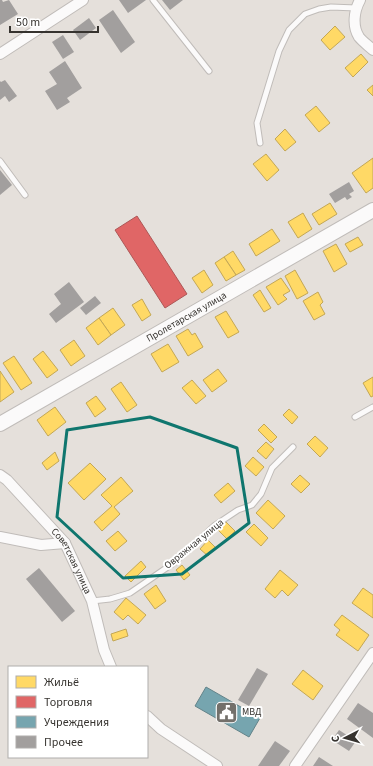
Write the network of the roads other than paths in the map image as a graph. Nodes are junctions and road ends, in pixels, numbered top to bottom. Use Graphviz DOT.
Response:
graph roads {
  1 [pos="83,0"];
  2 [pos="153,0"];
  3 [pos="358,4"];
  4 [pos="373,50"];
  5 [pos="0,54"];
  6 [pos="209,72"];
  7 [pos="260,143"];
  8 [pos="0,161"];
  9 [pos="25,195"];
  10 [pos="371,215"];
  11 [pos="373,407"];
  12 [pos="355,417"];
  13 [pos="0,424"];
  14 [pos="293,447"];
  15 [pos="0,475"];
  16 [pos="0,537"];
  17 [pos="65,543"];
  18 [pos="92,601"];
  19 [pos="373,653"];
  20 [pos="111,666"];
  21 [pos="148,717"];
  22 [pos="217,766"];
  23 [pos="295,766"];
  1 -- 5 [label="street"];
  2 -- 6 [label="lane"];
  3 -- 4 [label="street"];
  3 -- 7 [label="lane"];
  8 -- 9 [label="lane"];
  10 -- 13 [label="street, Пролетарская улица"];
  11 -- 12 [label="lane"];
  14 -- 18 [label="lane, Овражная улица"];
  15 -- 17 [label="street, Советская улица"];
  16 -- 17 [label="street"];
  17 -- 18 [label="street, Советская улица"];
  18 -- 20 [label="street, Советская улица"];
  19 -- 23 [label="street"];
  21 -- 22 [label="street"];
}
